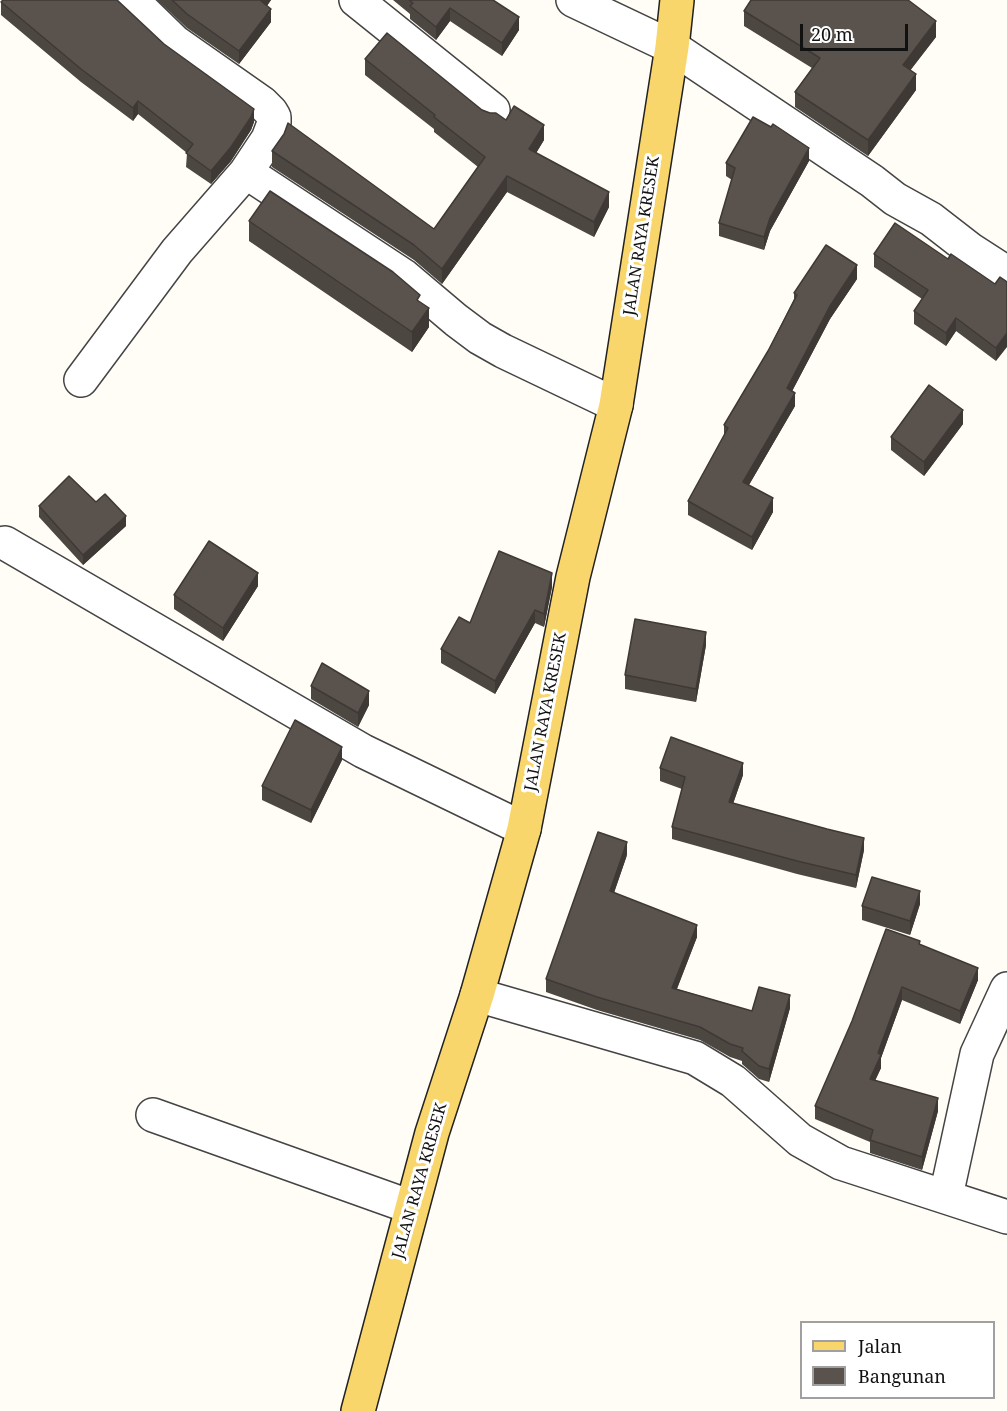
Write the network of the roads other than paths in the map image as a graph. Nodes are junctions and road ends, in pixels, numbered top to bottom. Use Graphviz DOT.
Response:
graph roads {
  1 [pos="130,0"];
  2 [pos="356,0"];
  3 [pos="573,0"];
  4 [pos="677,0"];
  5 [pos="672,47"];
  6 [pos="493,110"];
  7 [pos="246,172"];
  8 [pos="1007,273"];
  9 [pos="81,380"];
  10 [pos="616,405"];
  11 [pos="5,543"];
  12 [pos="524,829"];
  13 [pos="1007,989"];
  14 [pos="477,995"];
  15 [pos="153,1114"];
  16 [pos="946,1196"];
  17 [pos="411,1207"];
  18 [pos="1007,1217"];
  19 [pos="358,1411"];
  1 -- 7 [label="street"];
  2 -- 6 [label="street"];
  3 -- 5 [label="street"];
  4 -- 5 [label="main road, JALAN RAYA KRESEK"];
  5 -- 8 [label="street"];
  5 -- 10 [label="main road, JALAN RAYA KRESEK"];
  7 -- 9 [label="street"];
  7 -- 10 [label="street"];
  10 -- 12 [label="main road, JALAN RAYA KRESEK"];
  11 -- 12 [label="street"];
  12 -- 14 [label="main road, JALAN RAYA KRESEK"];
  13 -- 16 [label="street"];
  14 -- 16 [label="street"];
  14 -- 17 [label="main road, JALAN RAYA KRESEK"];
  15 -- 17 [label="street"];
  16 -- 18 [label="street"];
  17 -- 19 [label="main road, JALAN RAYA KRESEK"];
}
